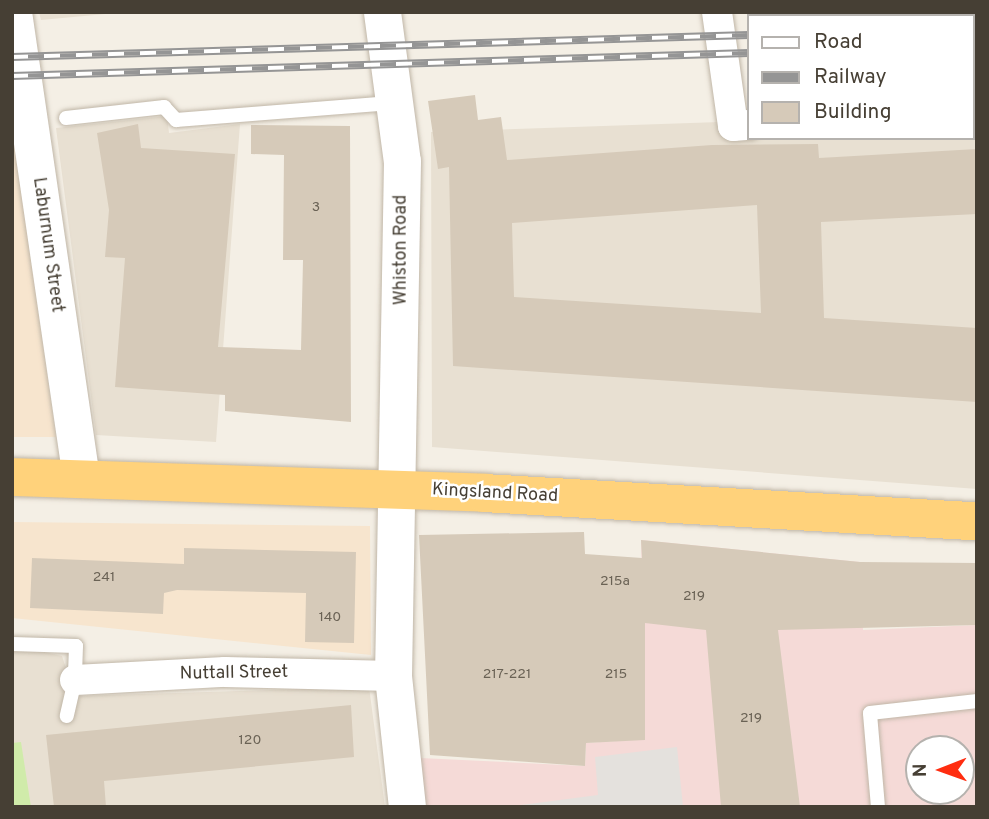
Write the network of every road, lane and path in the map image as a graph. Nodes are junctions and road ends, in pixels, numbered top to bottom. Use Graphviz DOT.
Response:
graph roads {
  1 [pos="13,12"];
  2 [pos="382,12"];
  3 [pos="717,12"];
  4 [pos="396,103"];
  5 [pos="20,117"];
  6 [pos="66,118"];
  7 [pos="741,125"];
  8 [pos="12,477"];
  9 [pos="81,477"];
  10 [pos="396,490"];
  11 [pos="977,521"];
  12 [pos="12,644"];
  13 [pos="393,676"];
  14 [pos="75,680"];
  15 [pos="977,701"];
  16 [pos="67,716"];
  17 [pos="407,807"];
  18 [pos="878,807"];
  1 -- 5 [label="street, Laburnum Street"];
  2 -- 4 [label="street, Whiston Road"];
  3 -- 7 [label="street"];
  4 -- 6 [label="lane"];
  4 -- 10 [label="street, Whiston Road"];
  5 -- 9 [label="street, Laburnum Street"];
  8 -- 9 [label="highway, Kingsland Road"];
  9 -- 10 [label="highway, Kingsland Road"];
  10 -- 11 [label="highway, Kingsland Road"];
  10 -- 13 [label="street"];
  12 -- 14 [label="lane"];
  13 -- 14 [label="street, Nuttall Street"];
  13 -- 17 [label="street"];
  14 -- 16 [label="lane"];
  15 -- 18 [label="lane"];
}
